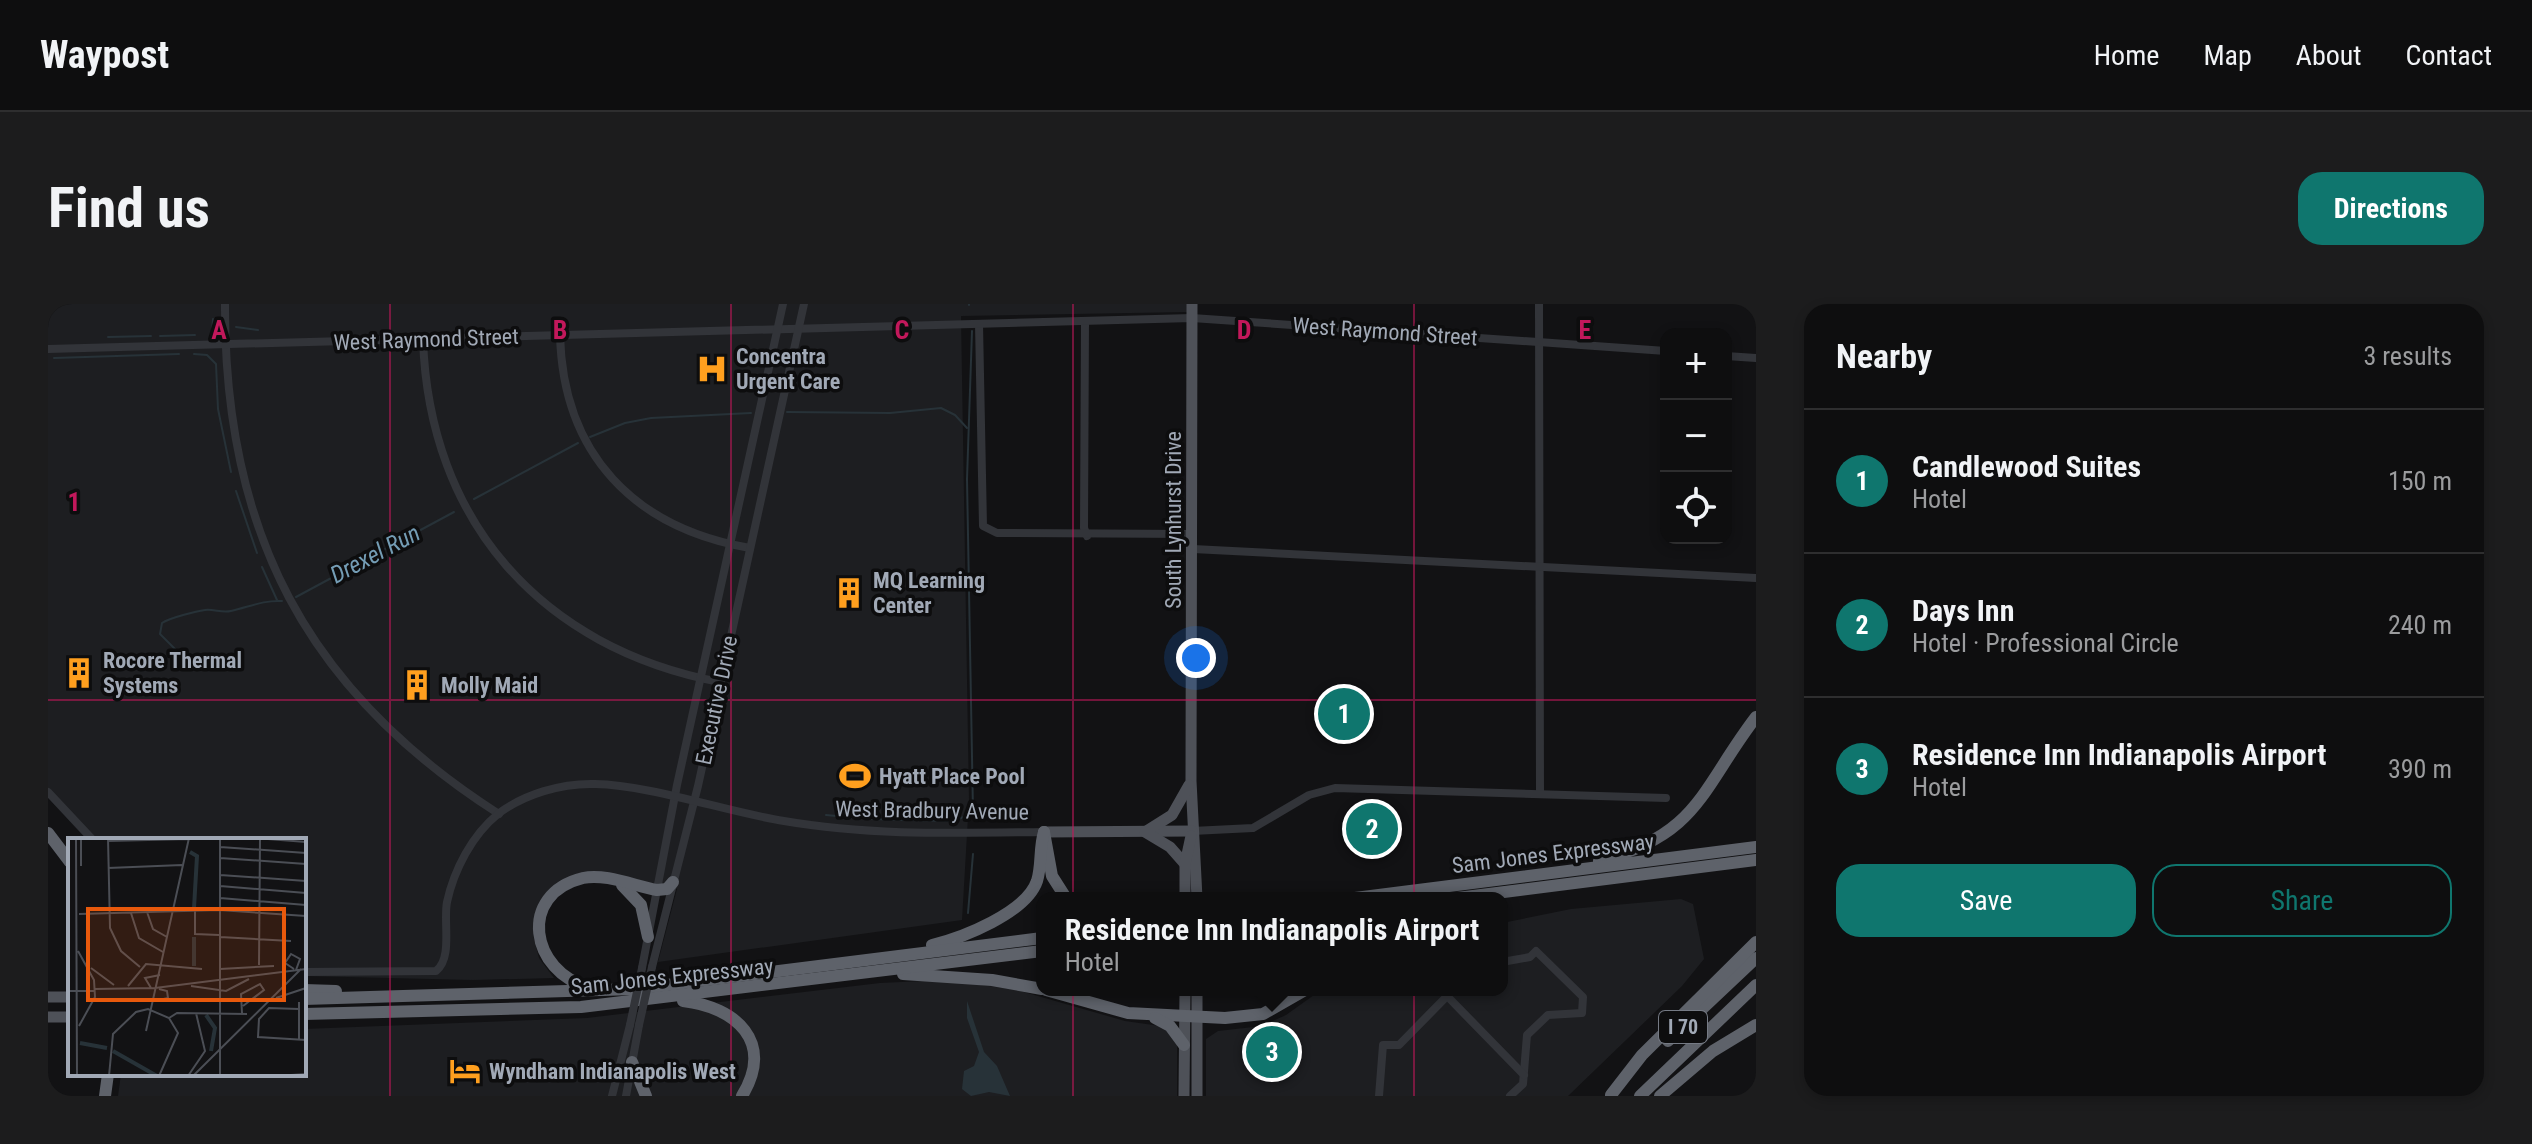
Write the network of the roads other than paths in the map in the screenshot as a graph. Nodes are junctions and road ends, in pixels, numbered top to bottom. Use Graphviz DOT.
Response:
graph roads {
  1 [pos="225,304"];
  2 [pos="783,304"];
  3 [pos="804,304"];
  4 [pos="1192,304"];
  5 [pos="1539,304"];
  6 [pos="1192,318"];
  7 [pos="1085,321"];
  8 [pos="979,324"];
  9 [pos="798,328"];
  10 [pos="777,329"];
  11 [pos="560,335"];
  12 [pos="423,339"];
  13 [pos="1539,342"];
  14 [pos="224,344"];
  15 [pos="48,349"];
  16 [pos="1660,351"];
  17 [pos="1732,356"];
  18 [pos="1756,358"];
  19 [pos="1193,534"];
  20 [pos="1087,536"];
  21 [pos="730,545"];
  22 [pos="750,548"];
  23 [pos="1193,549"];
  24 [pos="1539,568"];
  25 [pos="1756,578"];
  26 [pos="700,679"];
  27 [pos="720,682"];
  28 [pos="1756,717"];
  29 [pos="1191,781"];
  30 [pos="48,792"];
  31 [pos="1540,793"];
  32 [pos="1666,798"];
  33 [pos="674,799"];
  34 [pos="694,803"];
  35 [pos="499,814"];
  36 [pos="48,831"];
  37 [pos="1192,831"];
  38 [pos="1044,832"];
  39 [pos="1145,832"];
  40 [pos="91,838"];
  41 [pos="1756,847"];
  42 [pos="68,852"];
  43 [pos="68,859"];
  44 [pos="1756,860"];
  45 [pos="1185,864"];
  46 [pos="1525,876"];
  47 [pos="615,882"];
  48 [pos="673,882"];
  49 [pos="1576,883"];
  50 [pos="657,890"];
  51 [pos="1062,892"];
  52 [pos="1185,892"];
  53 [pos="1197,892"];
  54 [pos="1401,892"];
  55 [pos="1505,892"];
  56 [pos="1508,899"];
  57 [pos="648,937"];
  58 [pos="1036,939"];
  59 [pos="1756,942"];
  60 [pos="1036,952"];
  61 [pos="880,958"];
  62 [pos="1756,958"];
  63 [pos="1508,961"];
  64 [pos="647,967"];
  65 [pos="306,972"];
  66 [pos="863,973"];
  67 [pos="1756,985"];
  68 [pos="1036,989"];
  69 [pos="306,990"];
  70 [pos="600,991"];
  71 [pos="1065,996"];
  72 [pos="1186,996"];
  73 [pos="1196,996"];
  74 [pos="1294,996"];
  75 [pos="1449,996"];
  76 [pos="1453,996"];
  77 [pos="459,997"];
  78 [pos="306,999"];
  79 [pos="666,999"];
  80 [pos="306,1014"];
  81 [pos="1191,1015"];
  82 [pos="1152,1017"];
  83 [pos="634,1025"];
  84 [pos="1756,1025"];
  85 [pos="1184,1045"];
  86 [pos="632,1062"];
  87 [pos="1524,1075"];
  88 [pos="108,1076"];
  89 [pos="105,1096"];
  90 [pos="612,1096"];
  91 [pos="626,1096"];
  92 [pos="646,1096"];
  93 [pos="742,1096"];
  94 [pos="1184,1096"];
  95 [pos="1197,1096"];
  96 [pos="1379,1096"];
  97 [pos="1510,1096"];
  98 [pos="1610,1096"];
  99 [pos="1640,1096"];
  100 [pos="1660,1096"];
  1 -- 14 [label="street"];
  2 -- 10 [label="street, Executive Drive"];
  3 -- 9 [label="street, Executive Drive"];
  4 -- 6 [label="main road, South Lynhurst Drive"];
  5 -- 13 [label="street"];
  6 -- 7 [label="street, West Raymond Street"];
  6 -- 13 [label="street, West Raymond Street"];
  6 -- 19 [label="main road, South Lynhurst Drive"];
  7 -- 8 [label="street, West Raymond Street"];
  7 -- 20 [label="street"];
  8 -- 9 [label="street, West Raymond Street"];
  8 -- 20 [label="street"];
  9 -- 10 [label="street, West Raymond Street"];
  9 -- 22 [label="street, Executive Drive"];
  10 -- 11 [label="street, West Raymond Street"];
  10 -- 21 [label="street, Executive Drive"];
  11 -- 12 [label="street, West Raymond Street"];
  11 -- 21 [label="street"];
  12 -- 14 [label="street, West Raymond Street"];
  12 -- 26 [label="street"];
  13 -- 16 [label="street, West Raymond Street"];
  13 -- 24 [label="street"];
  14 -- 15 [label="street, West Raymond Street"];
  14 -- 35 [label="street"];
  17 -- 18 [label="street"];
  19 -- 20 [label="street"];
  19 -- 23 [label="main road, South Lynhurst Drive"];
  21 -- 22 [label="street"];
  21 -- 26 [label="street, Executive Drive"];
  22 -- 27 [label="street, Executive Drive"];
  23 -- 24 [label="street"];
  23 -- 29 [label="main road, South Lynhurst Drive"];
  24 -- 25 [label="street"];
  24 -- 31 [label="street"];
  26 -- 27 [label="street"];
  26 -- 33 [label="street, Executive Drive"];
  27 -- 34 [label="street, Executive Drive"];
  28 -- 46 [label="highway"];
  29 -- 37 [label="main road, South Lynhurst Drive"];
  29 -- 39 [label="main road"];
  30 -- 40 [label="street"];
  31 -- 32 [label="street"];
  31 -- 37 [label="street"];
  33 -- 34 [label="street, West Bradbury Avenue"];
  33 -- 35 [label="street, West Bradbury Avenue"];
  33 -- 50 [label="street, Executive Drive"];
  34 -- 38 [label="street, West Bradbury Avenue"];
  34 -- 48 [label="street, Executive Drive"];
  35 -- 65 [label="street"];
  36 -- 42 [label="highway"];
  36 -- 43 [label="highway"];
  37 -- 39 [label="main road, West Bradbury Avenue"];
  37 -- 45 [label="main road, South Lynhurst Drive"];
  37 -- 53 [label="main road, South Lynhurst Drive"];
  38 -- 39 [label="main road, West Bradbury Avenue"];
  38 -- 51 [label="highway"];
  38 -- 61 [label="highway"];
  39 -- 45 [label="main road"];
  41 -- 46 [label="highway, Sam Jones Expressway"];
  44 -- 49 [label="highway, Sam Jones Expressway"];
  45 -- 52 [label="main road, South Lynhurst Drive"];
  46 -- 54 [label="highway, Sam Jones Expressway"];
  47 -- 50 [label="highway"];
  47 -- 57 [label="highway"];
  47 -- 70 [label="highway"];
  48 -- 50 [label="highway"];
  48 -- 64 [label="street, Executive Drive"];
  49 -- 55 [label="highway, Sam Jones Expressway"];
  49 -- 56 [label="highway"];
  50 -- 57 [label="street, Executive Drive"];
  57 -- 64 [label="street, Executive Drive"];
  58 -- 61 [label="highway, Sam Jones Expressway"];
  59 -- 98 [label="highway"];
  60 -- 66 [label="highway, Sam Jones Expressway"];
  61 -- 70 [label="highway, Sam Jones Expressway"];
  62 -- 98 [label="highway, I 70"];
  63 -- 87 [label="street"];
  64 -- 83 [label="street, Executive Drive, bridge"];
  66 -- 68 [label="highway"];
  66 -- 79 [label="highway, Sam Jones Expressway"];
  67 -- 99 [label="highway, I 70"];
  69 -- 77 [label="highway"];
  70 -- 77 [label="highway, Sam Jones Expressway"];
  71 -- 82 [label="highway"];
  72 -- 81 [label="main road"];
  73 -- 81 [label="main road"];
  74 -- 81 [label="highway"];
  75 -- 96 [label="street"];
  76 -- 87 [label="street"];
  77 -- 78 [label="highway, Sam Jones Expressway"];
  79 -- 80 [label="highway, Sam Jones Expressway"];
  79 -- 93 [label="highway"];
  81 -- 82 [label="highway"];
  81 -- 85 [label="main road"];
  81 -- 95 [label="main road"];
  82 -- 85 [label="highway"];
  83 -- 86 [label="street, Executive Drive"];
  83 -- 90 [label="street, Executive Drive"];
  84 -- 100 [label="highway"];
  85 -- 94 [label="main road"];
  86 -- 91 [label="street, Executive Drive"];
  86 -- 92 [label="highway"];
  87 -- 97 [label="street"];
  88 -- 89 [label="highway"];
}
